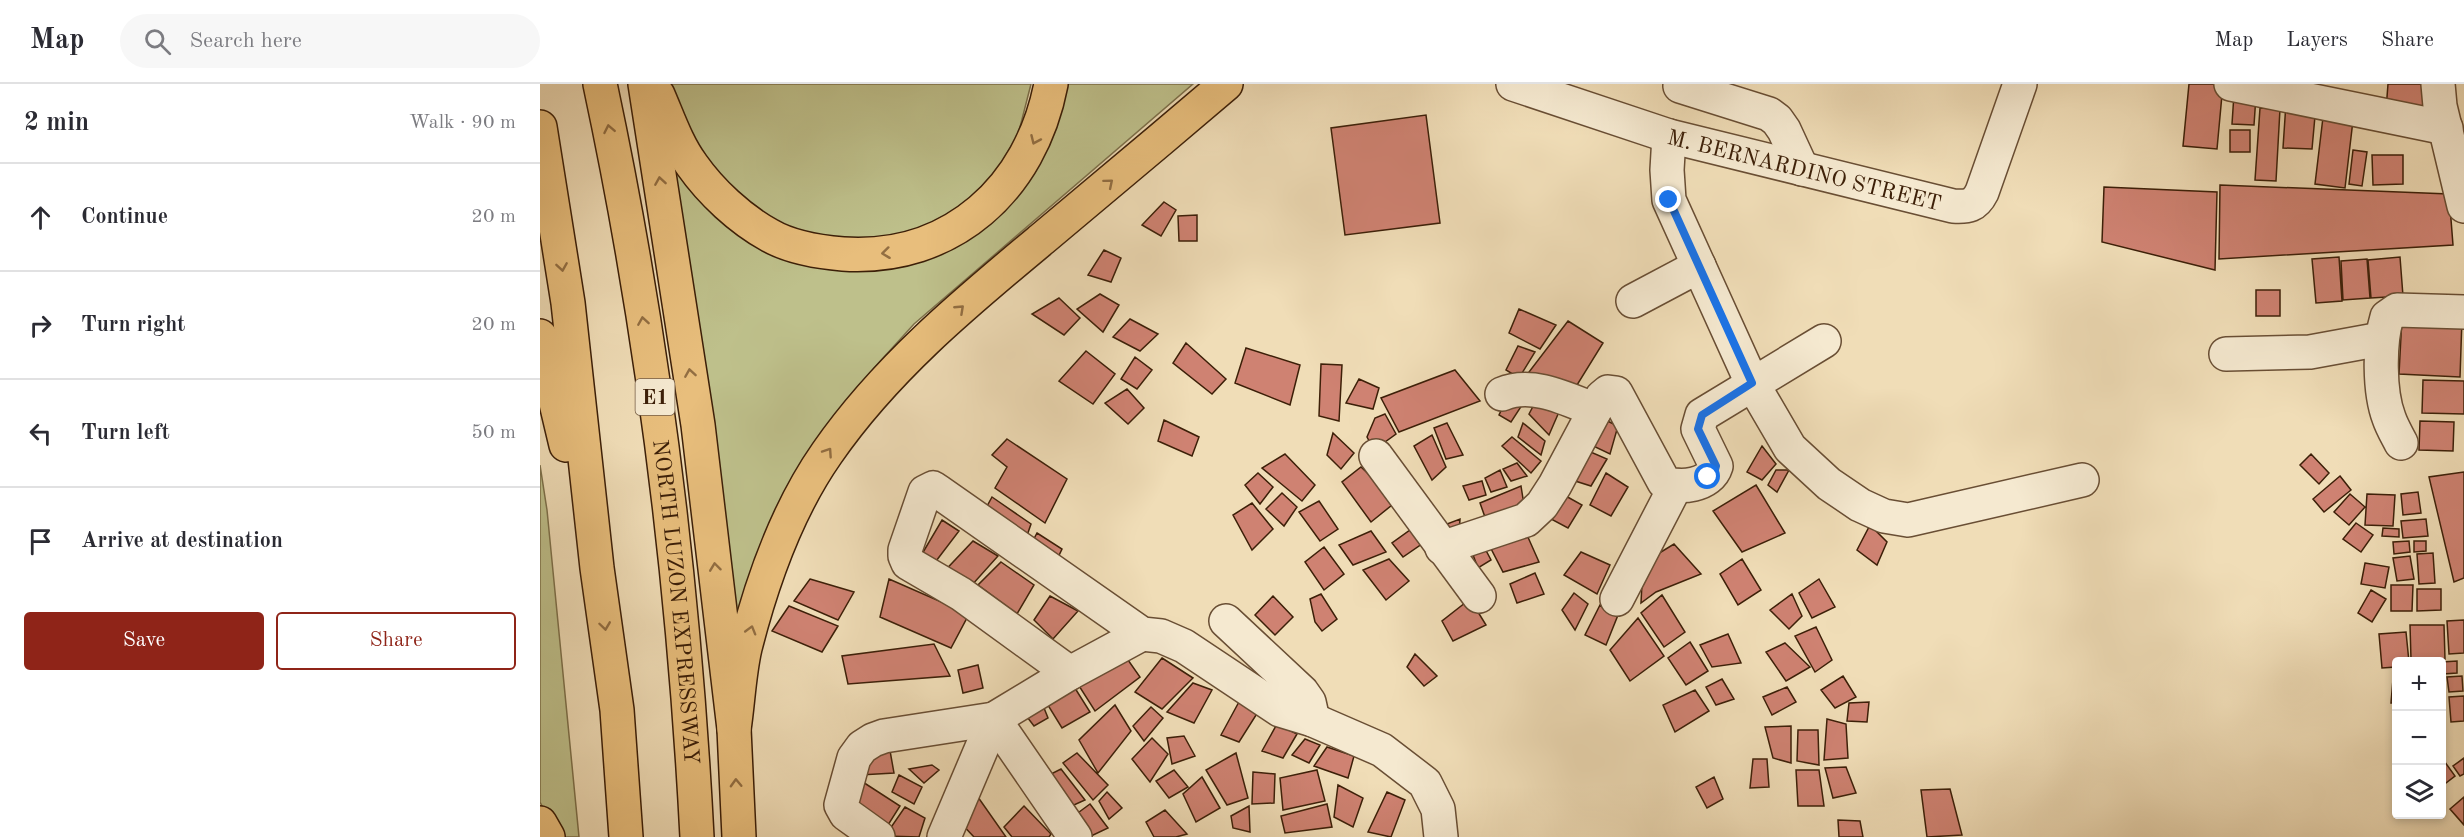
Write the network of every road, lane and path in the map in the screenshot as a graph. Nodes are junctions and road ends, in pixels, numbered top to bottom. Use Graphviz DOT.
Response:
graph roads {
  1 [pos="600,84"];
  2 [pos="645,84"];
  3 [pos="654,84"];
  4 [pos="1052,84"];
  5 [pos="1226,84"];
  6 [pos="1513,84"];
  7 [pos="2020,84"];
  8 [pos="2231,84"];
  9 [pos="2438,84"];
  10 [pos="1680,86"];
  11 [pos="540,126"];
  12 [pos="2446,128"];
  13 [pos="1669,136"];
  14 [pos="1802,169"];
  15 [pos="2464,206"];
  16 [pos="1699,266"];
  17 [pos="1634,301"];
  18 [pos="2464,312"];
  19 [pos="540,336"];
  20 [pos="2381,339"];
  21 [pos="1824,341"];
  22 [pos="2226,354"];
  23 [pos="1752,383"];
  24 [pos="1502,394"];
  25 [pos="1595,410"];
  26 [pos="2401,443"];
  27 [pos="1376,456"];
  28 [pos="2082,480"];
  29 [pos="1675,487"];
  30 [pos="1442,548"];
  31 [pos="597,568"];
  32 [pos="1479,597"];
  33 [pos="1617,599"];
  34 [pos="1226,621"];
  35 [pos="1142,634"];
  36 [pos="1070,673"];
  37 [pos="994,719"];
  38 [pos="1313,720"];
  39 [pos="734,729"];
  40 [pos="540,823"];
  41 [pos="548,837"];
  42 [pos="626,837"];
  43 [pos="697,837"];
  44 [pos="739,837"];
  45 [pos="878,837"];
  46 [pos="944,837"];
  47 [pos="1075,837"];
  48 [pos="1441,837"];
  43 -- 1 [label="highway, NORTH LUZON EXPRESSWAY / E1, one-way"];
  39 -- 2 [label="highway, one-way"];
  4 -- 3 [label="highway, one-way"];
  39 -- 5 [label="highway, one-way"];
  6 -- 13 [label="street, M. BERNARDINO STREET"];
  7 -- 14 [label="street, M. BERNARDINO STREET"];
  8 -- 12 [label="street"];
  9 -- 12 [label="street"];
  10 -- 14 [label="street"];
  11 -- 31 [label="highway, one-way"];
  12 -- 15 [label="street"];
  13 -- 14 [label="street, M. BERNARDINO STREET"];
  13 -- 16 [label="street"];
  16 -- 17 [label="street"];
  16 -- 23 [label="street"];
  18 -- 20 [label="street"];
  19 -- 31 [label="highway"];
  20 -- 22 [label="street"];
  20 -- 26 [label="street"];
  21 -- 23 [label="street"];
  23 -- 28 [label="street"];
  23 -- 29 [label="street"];
  24 -- 25 [label="street"];
  25 -- 29 [label="street"];
  25 -- 30 [label="street"];
  27 -- 30 [label="street"];
  29 -- 33 [label="street"];
  30 -- 32 [label="street"];
  31 -- 42 [label="highway, one-way"];
  34 -- 38 [label="street"];
  35 -- 36 [label="street"];
  35 -- 36 [label="street"];
  35 -- 38 [label="street"];
  36 -- 37 [label="street"];
  37 -- 45 [label="street"];
  37 -- 46 [label="street"];
  37 -- 47 [label="street"];
  38 -- 48 [label="street"];
  44 -- 39 [label="highway, one-way"];
  40 -- 41 [label="highway"];
}
